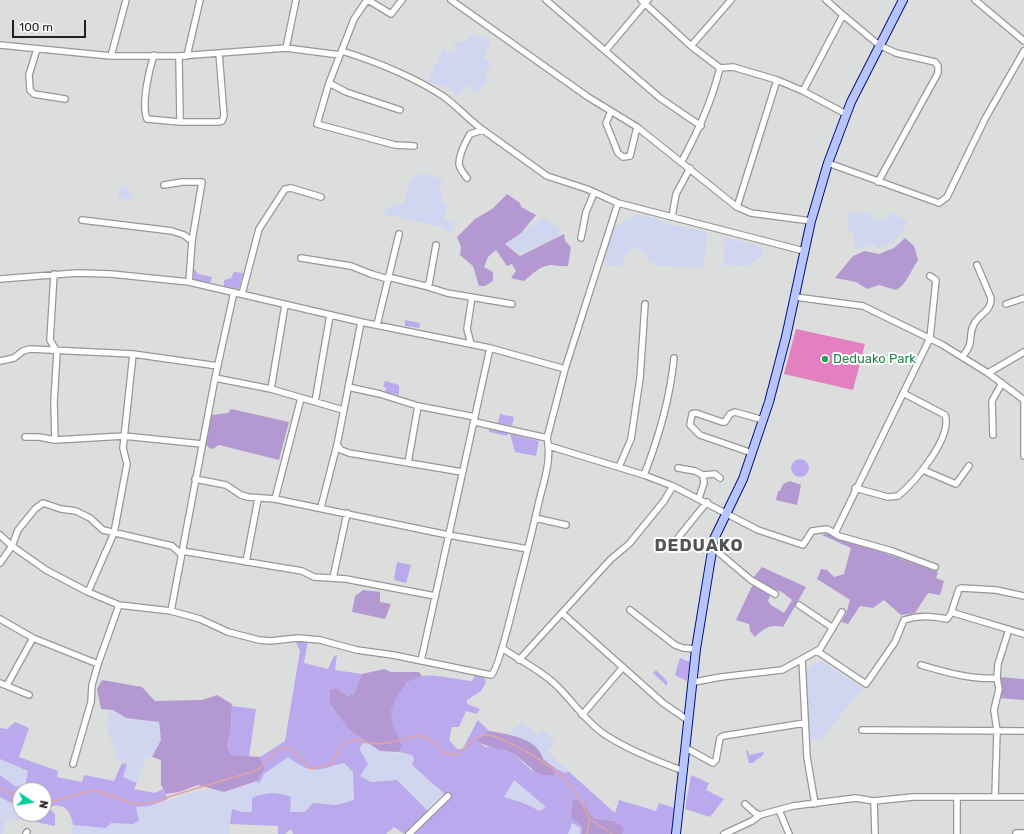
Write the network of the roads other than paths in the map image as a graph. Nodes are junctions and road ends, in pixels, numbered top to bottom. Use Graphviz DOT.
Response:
graph roads {
  1 [pos="126,0"];
  2 [pos="200,0"];
  3 [pos="296,0"];
  4 [pos="367,0"];
  5 [pos="402,0"];
  6 [pos="451,0"];
  7 [pos="546,0"];
  8 [pos="731,0"];
  9 [pos="826,0"];
  10 [pos="903,0"];
  11 [pos="975,0"];
  12 [pos="645,1"];
  13 [pos="843,15"];
  14 [pos="1024,41"];
  15 [pos="0,45"];
  16 [pos="879,45"];
  17 [pos="692,46"];
  18 [pos="286,48"];
  19 [pos="37,49"];
  20 [pos="606,50"];
  21 [pos="1024,51"];
  22 [pos="219,53"];
  23 [pos="341,53"];
  24 [pos="154,55"];
  25 [pos="110,56"];
  26 [pos="179,56"];
  27 [pos="187,56"];
  28 [pos="720,68"];
  29 [pos="777,80"];
  30 [pos="329,83"];
  31 [pos="803,91"];
  32 [pos="65,99"];
  33 [pos="400,110"];
  34 [pos="611,111"];
  35 [pos="846,114"];
  36 [pos="180,122"];
  37 [pos="637,126"];
  38 [pos="701,126"];
  39 [pos="483,130"];
  40 [pos="414,146"];
  41 [pos="682,161"];
  42 [pos="828,163"];
  43 [pos="690,168"];
  44 [pos="467,178"];
  45 [pos="878,182"];
  46 [pos="164,185"];
  47 [pos="594,193"];
  48 [pos="322,197"];
  49 [pos="618,204"];
  50 [pos="737,207"];
  51 [pos="672,217"];
  52 [pos="82,220"];
  53 [pos="811,221"];
  54 [pos="399,234"];
  55 [pos="581,238"];
  56 [pos="192,241"];
  57 [pos="436,245"];
  58 [pos="804,251"];
  59 [pos="301,258"];
  60 [pos="977,265"];
  61 [pos="54,274"];
  62 [pos="930,276"];
  63 [pos="388,278"];
  64 [pos="0,279"];
  65 [pos="188,282"];
  66 [pos="425,286"];
  67 [pos="234,292"];
  68 [pos="242,294"];
  69 [pos="472,297"];
  70 [pos="795,297"];
  71 [pos="1024,298"];
  72 [pos="512,304"];
  73 [pos="645,304"];
  74 [pos="1006,304"];
  75 [pos="286,305"];
  76 [pos="330,315"];
  77 [pos="361,322"];
  78 [pos="377,326"];
  79 [pos="930,338"];
  80 [pos="471,344"];
  81 [pos="490,348"];
  82 [pos="57,352"];
  83 [pos="1024,352"];
  84 [pos="134,354"];
  85 [pos="962,357"];
  86 [pos="674,358"];
  87 [pos="0,361"];
  88 [pos="218,366"];
  89 [pos="565,369"];
  90 [pos="988,373"];
  91 [pos="215,378"];
  92 [pos="1002,384"];
  93 [pos="348,387"];
  94 [pos="271,389"];
  95 [pos="903,394"];
  96 [pos="301,398"];
  97 [pos="1024,401"];
  98 [pos="315,402"];
  99 [pos="418,406"];
  100 [pos="343,410"];
  101 [pos="475,419"];
  102 [pos="763,420"];
  103 [pos="993,435"];
  104 [pos="124,436"];
  105 [pos="25,437"];
  106 [pos="547,438"];
  107 [pos="55,440"];
  108 [pos="202,444"];
  109 [pos="337,445"];
  110 [pos="549,446"];
  111 [pos="752,453"];
  112 [pos="1024,456"];
  113 [pos="408,463"];
  114 [pos="969,466"];
  115 [pos="619,467"];
  116 [pos="678,468"];
  117 [pos="923,470"];
  118 [pos="462,472"];
  119 [pos="644,475"];
  120 [pos="703,475"];
  121 [pos="720,478"];
  122 [pos="195,479"];
  123 [pos="673,486"];
  124 [pos="855,488"];
  125 [pos="699,498"];
  126 [pos="258,499"];
  127 [pos="275,499"];
  128 [pos="707,502"];
  129 [pos="321,508"];
  130 [pos="347,513"];
  131 [pos="725,514"];
  132 [pos="535,518"];
  133 [pos="566,524"];
  134 [pos="114,533"];
  135 [pos="835,533"];
  136 [pos="0,535"];
  137 [pos="448,535"];
  138 [pos="184,539"];
  139 [pos="677,539"];
  140 [pos="12,546"];
  141 [pos="172,546"];
  142 [pos="712,547"];
  143 [pos="528,549"];
  144 [pos="181,552"];
  145 [pos="246,562"];
  146 [pos="0,563"];
  147 [pos="935,567"];
  148 [pos="333,578"];
  149 [pos="88,592"];
  150 [pos="775,594"];
  151 [pos="435,596"];
  152 [pos="1024,596"];
  153 [pos="119,604"];
  154 [pos="799,605"];
  155 [pos="630,610"];
  156 [pos="171,611"];
  157 [pos="842,612"];
  158 [pos="952,612"];
  159 [pos="562,613"];
  160 [pos="0,619"];
  161 [pos="833,628"];
  162 [pos="1009,630"];
  163 [pos="1024,634"];
  164 [pos="33,638"];
  165 [pos="502,648"];
  166 [pos="696,649"];
  167 [pos="817,651"];
  168 [pos="802,659"];
  169 [pos="519,660"];
  170 [pos="420,661"];
  171 [pos="98,664"];
  172 [pos="921,665"];
  173 [pos="623,667"];
  174 [pos="997,678"];
  175 [pos="694,682"];
  176 [pos="0,683"];
  177 [pos="7,685"];
  178 [pos="29,695"];
  179 [pos="582,715"];
  180 [pos="689,721"];
  181 [pos="805,722"];
  182 [pos="862,730"];
  183 [pos="997,731"];
  184 [pos="1024,731"];
  185 [pos="686,748"];
  186 [pos="73,764"];
  187 [pos="684,771"];
  188 [pos="448,796"];
  189 [pos="957,797"];
  190 [pos="1024,797"];
  191 [pos="995,798"];
  192 [pos="874,801"];
  193 [pos="745,804"];
  194 [pos="815,804"];
  195 [pos="779,810"];
  196 [pos="760,815"];
  197 [pos="1016,833"];
  198 [pos="1024,833"];
  199 [pos="409,834"];
  200 [pos="676,834"];
  201 [pos="724,834"];
  202 [pos="789,834"];
  203 [pos="875,834"];
  204 [pos="957,834"];
  1 -- 25 [label="street"];
  2 -- 27 [label="street"];
  3 -- 18 [label="street"];
  4 -- 5 [label="street"];
  4 -- 23 [label="street"];
  6 -- 34 [label="street"];
  7 -- 20 [label="street"];
  8 -- 17 [label="street"];
  9 -- 13 [label="street"];
  10 -- 16 [label="street"];
  11 -- 14 [label="street"];
  12 -- 17 [label="street"];
  12 -- 20 [label="street"];
  13 -- 16 [label="street"];
  13 -- 31 [label="street"];
  15 -- 19 [label="street"];
  16 -- 35 [label="street"];
  16 -- 45 [label="street"];
  17 -- 28 [label="street"];
  18 -- 22 [label="street"];
  18 -- 23 [label="street"];
  19 -- 25 [label="street"];
  19 -- 32 [label="street"];
  20 -- 38 [label="street"];
  21 -- 45 [label="street"];
  22 -- 27 [label="street"];
  22 -- 36 [label="street"];
  23 -- 30 [label="street"];
  23 -- 39 [label="street"];
  24 -- 25 [label="street"];
  24 -- 26 [label="street"];
  24 -- 36 [label="street"];
  26 -- 27 [label="street"];
  26 -- 36 [label="street"];
  28 -- 29 [label="street"];
  28 -- 38 [label="street"];
  29 -- 31 [label="street"];
  29 -- 50 [label="street"];
  30 -- 33 [label="street"];
  30 -- 40 [label="street"];
  31 -- 35 [label="street"];
  34 -- 37 [label="street"];
  34 -- 37 [label="street"];
  35 -- 42 [label="street"];
  37 -- 41 [label="street"];
  38 -- 41 [label="street"];
  39 -- 44 [label="street"];
  39 -- 47 [label="street"];
  41 -- 43 [label="street"];
  42 -- 45 [label="street"];
  42 -- 53 [label="street"];
  43 -- 50 [label="street"];
  43 -- 51 [label="street"];
  46 -- 56 [label="street"];
  47 -- 49 [label="street"];
  47 -- 55 [label="street"];
  48 -- 68 [label="street"];
  49 -- 51 [label="street"];
  49 -- 89 [label="street"];
  50 -- 53 [label="street"];
  51 -- 58 [label="street"];
  52 -- 56 [label="street"];
  53 -- 58 [label="street"];
  54 -- 63 [label="street"];
  56 -- 65 [label="street"];
  57 -- 66 [label="street"];
  58 -- 70 [label="street"];
  59 -- 63 [label="street"];
  60 -- 85 [label="street"];
  61 -- 64 [label="street"];
  61 -- 65 [label="street"];
  61 -- 82 [label="street"];
  62 -- 79 [label="street"];
  63 -- 66 [label="street"];
  63 -- 78 [label="street"];
  65 -- 67 [label="street"];
  66 -- 69 [label="street"];
  67 -- 68 [label="street"];
  67 -- 88 [label="street"];
  68 -- 75 [label="street"];
  69 -- 72 [label="street"];
  69 -- 80 [label="street"];
  70 -- 79 [label="street"];
  70 -- 102 [label="street"];
  71 -- 74 [label="street"];
  73 -- 115 [label="street"];
  75 -- 76 [label="street"];
  75 -- 94 [label="street"];
  76 -- 77 [label="street"];
  76 -- 98 [label="street"];
  77 -- 78 [label="street"];
  77 -- 93 [label="street"];
  78 -- 80 [label="street"];
  79 -- 85 [label="street"];
  79 -- 95 [label="street"];
  80 -- 81 [label="street"];
  81 -- 89 [label="street"];
  81 -- 101 [label="street"];
  82 -- 84 [label="street"];
  82 -- 87 [label="street"];
  82 -- 107 [label="street"];
  83 -- 90 [label="street"];
  84 -- 88 [label="street"];
  84 -- 104 [label="street"];
  85 -- 90 [label="street"];
  86 -- 119 [label="street"];
  88 -- 91 [label="street"];
  89 -- 106 [label="street"];
  90 -- 92 [label="street"];
  91 -- 94 [label="street"];
  91 -- 108 [label="street"];
  92 -- 97 [label="street"];
  92 -- 103 [label="street"];
  93 -- 99 [label="street"];
  93 -- 100 [label="street"];
  94 -- 96 [label="street"];
  95 -- 117 [label="street"];
  95 -- 124 [label="street"];
  96 -- 98 [label="street"];
  96 -- 127 [label="street"];
  97 -- 112 [label="street"];
  98 -- 100 [label="street"];
  99 -- 101 [label="street"];
  99 -- 113 [label="street"];
  100 -- 109 [label="street"];
  101 -- 106 [label="street"];
  101 -- 118 [label="street"];
  102 -- 111 [label="street"];
  102 -- 111 [label="street"];
  104 -- 107 [label="street"];
  104 -- 108 [label="street"];
  104 -- 134 [label="street"];
  105 -- 107 [label="street"];
  106 -- 110 [label="street"];
  108 -- 122 [label="street"];
  109 -- 113 [label="street"];
  109 -- 129 [label="street"];
  110 -- 115 [label="street"];
  110 -- 132 [label="street"];
  111 -- 131 [label="street"];
  113 -- 118 [label="street"];
  114 -- 117 [label="street"];
  115 -- 119 [label="street"];
  116 -- 120 [label="street"];
  117 -- 124 [label="street"];
  118 -- 137 [label="street"];
  119 -- 123 [label="street"];
  120 -- 121 [label="street"];
  120 -- 125 [label="street"];
  122 -- 126 [label="street"];
  122 -- 138 [label="street"];
  123 -- 125 [label="street"];
  123 -- 159 [label="street"];
  124 -- 135 [label="street"];
  125 -- 128 [label="street"];
  126 -- 127 [label="street"];
  126 -- 145 [label="street"];
  127 -- 129 [label="street"];
  128 -- 131 [label="street"];
  128 -- 139 [label="street"];
  129 -- 130 [label="street"];
  130 -- 137 [label="street"];
  130 -- 148 [label="street"];
  131 -- 135 [label="street"];
  131 -- 142 [label="street"];
  132 -- 133 [label="street"];
  132 -- 143 [label="street"];
  134 -- 140 [label="street"];
  134 -- 141 [label="street"];
  134 -- 149 [label="street"];
  135 -- 147 [label="street"];
  136 -- 140 [label="street"];
  137 -- 143 [label="street"];
  137 -- 151 [label="street"];
  138 -- 141 [label="street"];
  138 -- 144 [label="street"];
  140 -- 146 [label="street"];
  140 -- 149 [label="street"];
  141 -- 144 [label="street"];
  142 -- 150 [label="street"];
  142 -- 166 [label="street"];
  143 -- 165 [label="street"];
  144 -- 145 [label="street"];
  144 -- 156 [label="street"];
  145 -- 148 [label="street"];
  148 -- 151 [label="street"];
  149 -- 153 [label="street"];
  151 -- 170 [label="street"];
  152 -- 158 [label="street"];
  153 -- 156 [label="street"];
  153 -- 171 [label="street"];
  154 -- 161 [label="street"];
  155 -- 166 [label="street"];
  156 -- 170 [label="street"];
  157 -- 161 [label="street"];
  158 -- 162 [label="street"];
  158 -- 167 [label="street"];
  159 -- 169 [label="street"];
  159 -- 173 [label="street"];
  160 -- 164 [label="street"];
  161 -- 167 [label="street"];
  162 -- 163 [label="street"];
  162 -- 174 [label="street"];
  164 -- 171 [label="street"];
  164 -- 177 [label="street"];
  165 -- 169 [label="street"];
  165 -- 170 [label="street"];
  166 -- 175 [label="street"];
  167 -- 168 [label="street"];
  168 -- 175 [label="street"];
  168 -- 181 [label="street"];
  169 -- 179 [label="street"];
  171 -- 186 [label="street"];
  172 -- 174 [label="street"];
  173 -- 179 [label="street"];
  173 -- 180 [label="street"];
  174 -- 183 [label="street"];
  175 -- 180 [label="street"];
  176 -- 177 [label="street"];
  177 -- 178 [label="street"];
  179 -- 187 [label="street"];
  180 -- 185 [label="street"];
  181 -- 185 [label="street"];
  181 -- 194 [label="street"];
  182 -- 183 [label="street"];
  183 -- 184 [label="street"];
  183 -- 191 [label="street"];
  185 -- 187 [label="street"];
  187 -- 200 [label="street"];
  188 -- 199 [label="street"];
  189 -- 191 [label="street"];
  189 -- 192 [label="street"];
  189 -- 204 [label="street"];
  190 -- 191 [label="street"];
  192 -- 194 [label="street"];
  192 -- 203 [label="street"];
  193 -- 196 [label="street"];
  194 -- 195 [label="street"];
  195 -- 196 [label="street"];
  195 -- 202 [label="street"];
  196 -- 201 [label="street"];
  197 -- 198 [label="street"];
}
